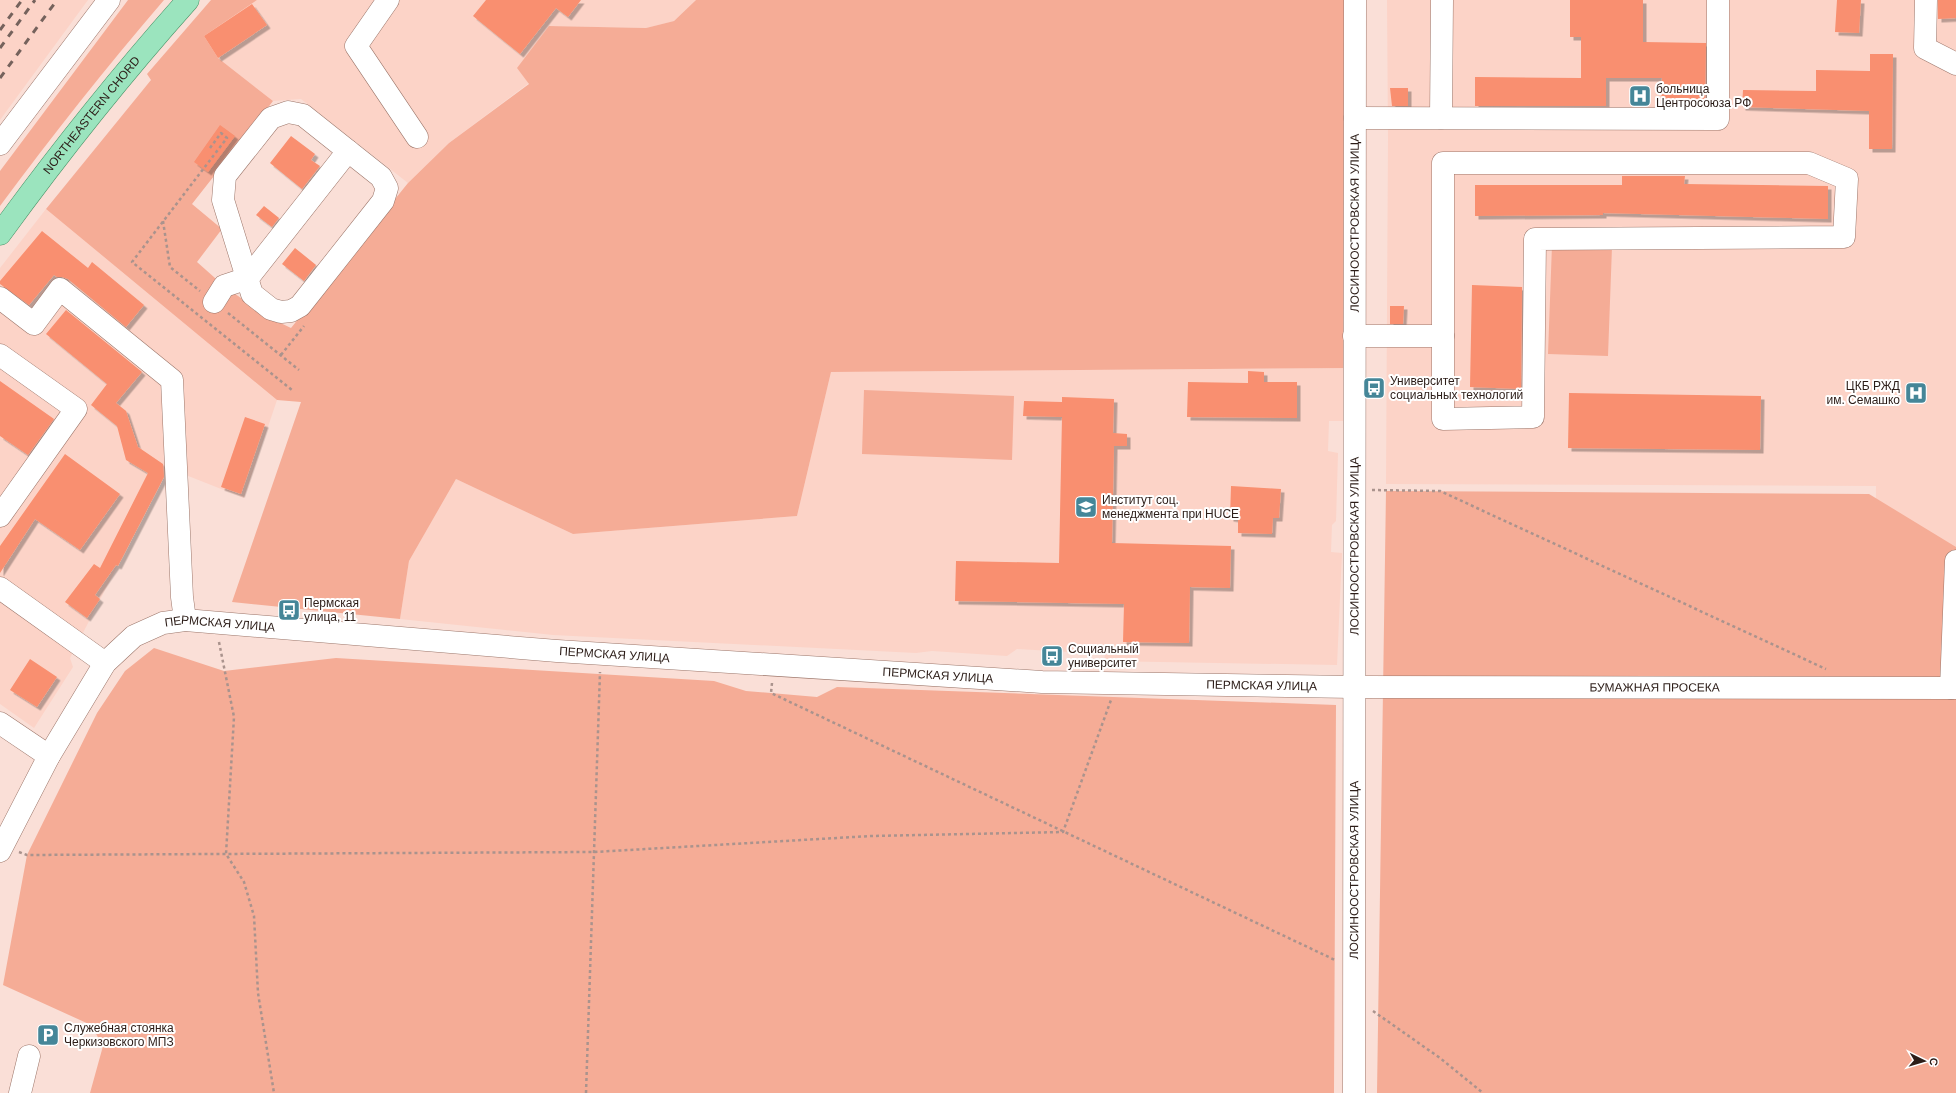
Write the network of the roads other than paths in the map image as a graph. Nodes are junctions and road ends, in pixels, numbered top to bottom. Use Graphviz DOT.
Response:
graph roads {
  1 [pos="109,0"];
  2 [pos="188,0"];
  3 [pos="388,0"];
  4 [pos="1355,0"];
  5 [pos="1442,0"];
  6 [pos="1718,0"];
  7 [pos="1926,0"];
  8 [pos="1956,64"];
  9 [pos="1355,118"];
  10 [pos="1441,118"];
  11 [pos="417,137"];
  12 [pos="0,144"];
  13 [pos="348,151"];
  14 [pos="0,234"];
  15 [pos="248,278"];
  16 [pos="0,298"];
  17 [pos="214,302"];
  18 [pos="1354,336"];
  19 [pos="1443,336"];
  20 [pos="0,355"];
  21 [pos="0,516"];
  22 [pos="1956,560"];
  23 [pos="0,588"];
  24 [pos="185,620"];
  25 [pos="105,662"];
  26 [pos="1354,687"];
  27 [pos="1954,688"];
  28 [pos="0,723"];
  29 [pos="49,756"];
  30 [pos="0,851"];
  31 [pos="29,1056"];
  32 [pos="20,1093"];
  33 [pos="1354,1093"];
  1 -- 12 [label="street"];
  2 -- 14 [label="main road, NORTHEASTERN CHORD"];
  3 -- 11 [label="street"];
  4 -- 9 [label="street, ЛОСИНООСТРОВСКАЯ УЛИЦА"];
  5 -- 10 [label="street"];
  6 -- 10 [label="street"];
  7 -- 8 [label="street"];
  9 -- 10 [label="street"];
  9 -- 18 [label="street, ЛОСИНООСТРОВСКАЯ УЛИЦА"];
  13 -- 15 [label="street"];
  13 -- 15 [label="street"];
  13 -- 15 [label="street"];
  15 -- 17 [label="street"];
  16 -- 24 [label="street"];
  18 -- 19 [label="street"];
  18 -- 26 [label="street, ЛОСИНООСТРОВСКАЯ УЛИЦА"];
  19 -- 19 [label="street"];
  20 -- 21 [label="street"];
  22 -- 27 [label="street"];
  23 -- 25 [label="street"];
  24 -- 25 [label="street, ПЕРМСКАЯ УЛИЦА"];
  24 -- 26 [label="street, ПЕРМСКАЯ УЛИЦА"];
  25 -- 29 [label="street, ПЕРМСКАЯ УЛИЦА"];
  26 -- 27 [label="street, БУМАЖНАЯ ПРОСЕКА"];
  26 -- 33 [label="street, ЛОСИНООСТРОВСКАЯ УЛИЦА"];
  28 -- 29 [label="street"];
  29 -- 30 [label="street, ПЕРМСКАЯ УЛИЦА"];
  31 -- 32 [label="street"];
}
